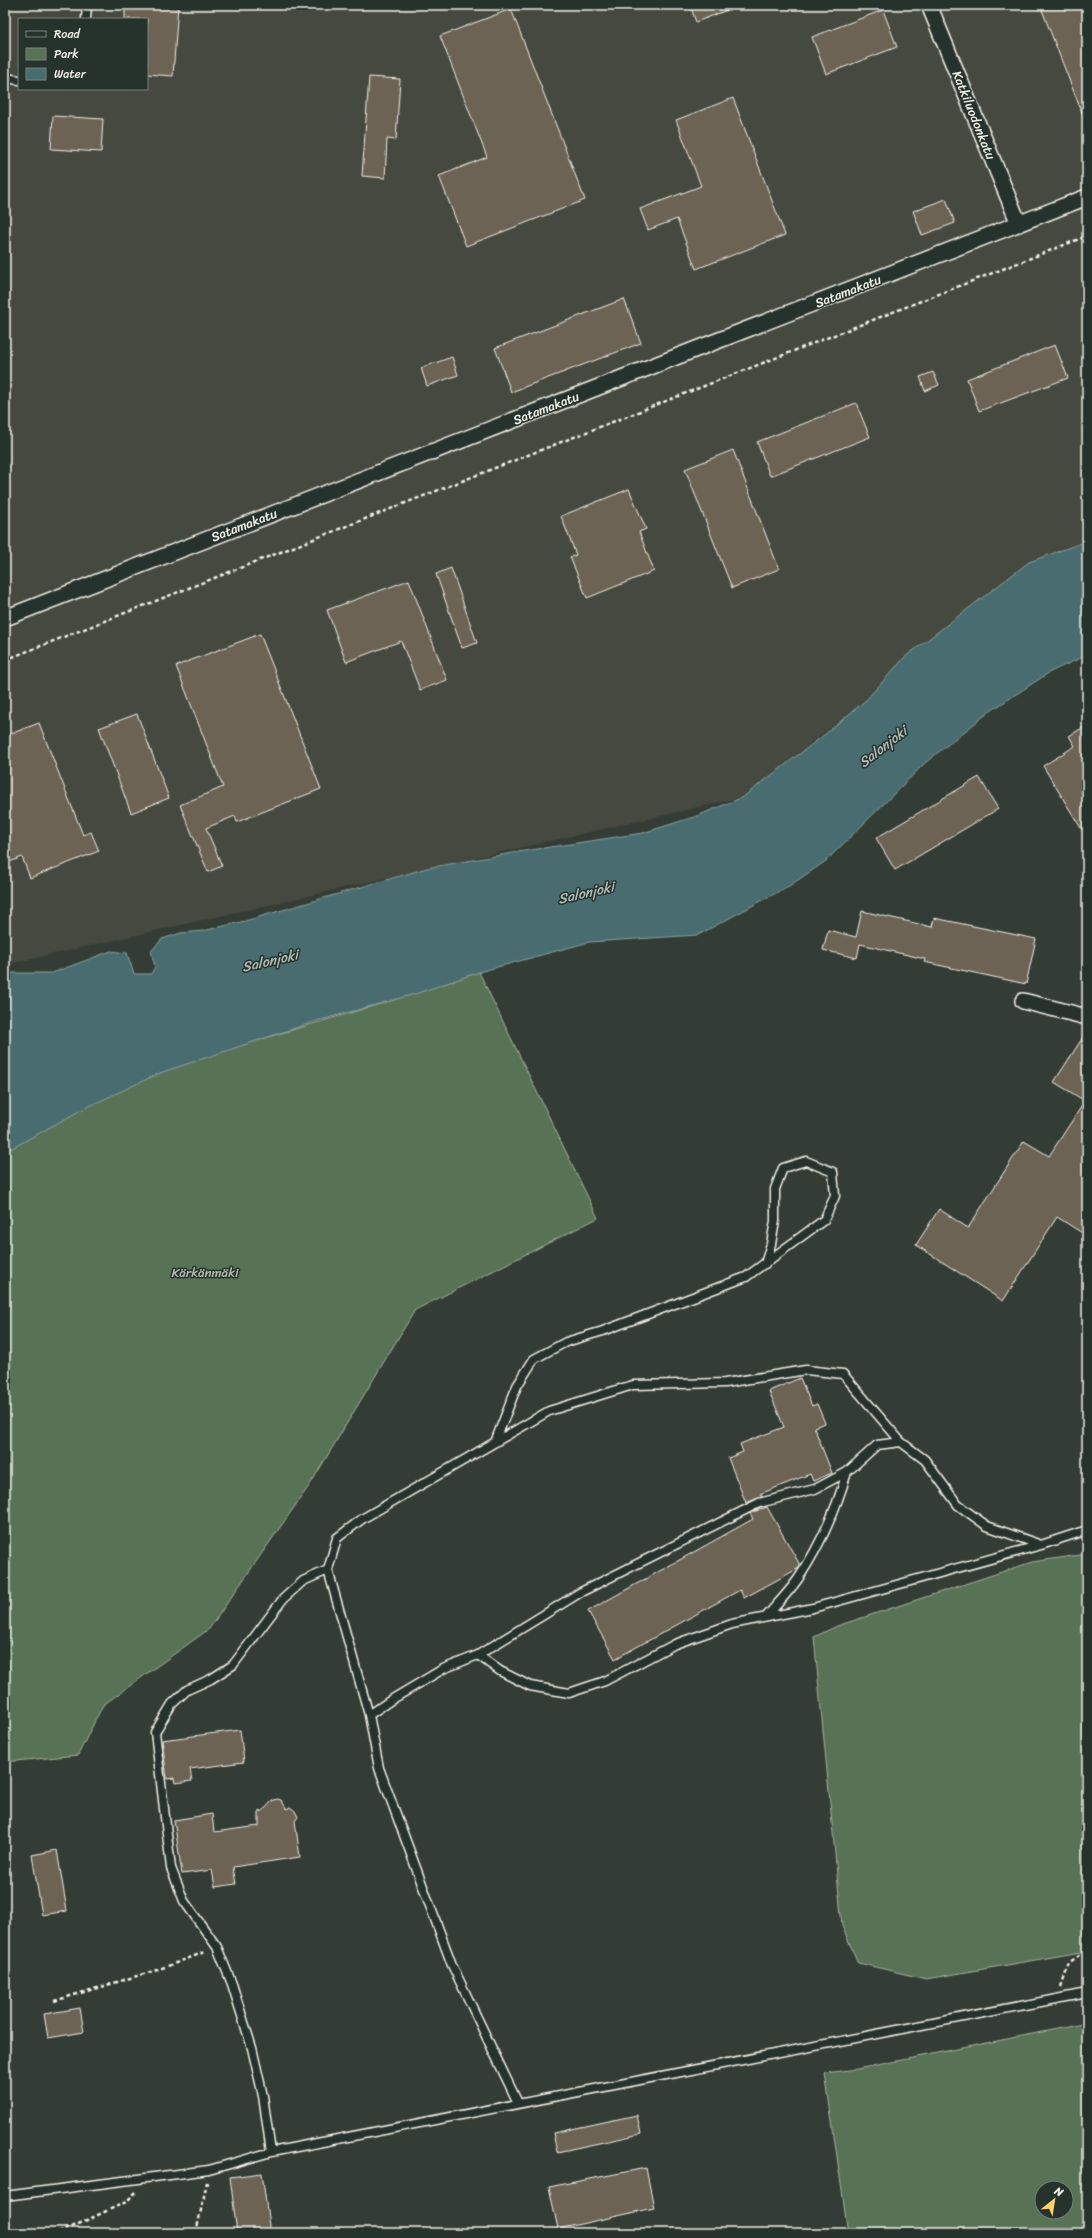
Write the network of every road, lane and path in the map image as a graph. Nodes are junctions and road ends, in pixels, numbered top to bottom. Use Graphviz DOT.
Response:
graph roads {
  1 [pos="87,5"];
  2 [pos="929,5"];
  3 [pos="86,18"];
  4 [pos="5,78"];
  5 [pos="18,80"];
  6 [pos="1087,198"];
  7 [pos="1019,224"];
  8 [pos="1087,236"];
  9 [pos="5,618"];
  10 [pos="5,660"];
  11 [pos="1023,1001"];
  12 [pos="1087,1017"];
  13 [pos="765,1264"];
  14 [pos="495,1442"];
  15 [pos="901,1442"];
  16 [pos="847,1472"];
  17 [pos="1087,1530"];
  18 [pos="1041,1545"];
  19 [pos="328,1570"];
  20 [pos="766,1617"];
  21 [pos="478,1655"];
  22 [pos="369,1716"];
  23 [pos="217,1947"];
  24 [pos="1087,1949"];
  25 [pos="1087,1993"];
  26 [pos="1059,1999"];
  27 [pos="54,2001"];
  28 [pos="518,2103"];
  29 [pos="271,2152"];
  30 [pos="209,2170"];
  31 [pos="154,2178"];
  32 [pos="5,2196"];
  33 [pos="68,2230"];
  34 [pos="59,2233"];
  35 [pos="72,2233"];
  36 [pos="196,2233"];
  1 -- 3 [label="lane"];
  2 -- 7 [label="street, Katkiluodonkatu"];
  4 -- 5 [label="lane"];
  6 -- 7 [label="street, Satamakatu"];
  7 -- 9 [label="street, Satamakatu"];
  8 -- 10 [label="path"];
  11 -- 12 [label="street"];
  13 -- 13 [label="lane"];
  13 -- 14 [label="lane"];
  14 -- 15 [label="lane"];
  14 -- 19 [label="lane"];
  15 -- 16 [label="lane"];
  15 -- 18 [label="lane"];
  16 -- 20 [label="lane"];
  16 -- 21 [label="lane"];
  17 -- 18 [label="lane"];
  18 -- 20 [label="lane"];
  19 -- 22 [label="lane"];
  19 -- 23 [label="lane"];
  20 -- 21 [label="lane"];
  21 -- 22 [label="lane"];
  22 -- 28 [label="lane"];
  23 -- 27 [label="path"];
  23 -- 29 [label="lane"];
  24 -- 26 [label="path"];
  25 -- 26 [label="lane"];
  26 -- 28 [label="lane"];
  28 -- 29 [label="lane"];
  29 -- 30 [label="lane"];
  30 -- 31 [label="lane"];
  30 -- 36 [label="path"];
  31 -- 32 [label="lane"];
  31 -- 33 [label="path"];
  33 -- 34 [label="path"];
  33 -- 35 [label="path"];
}
